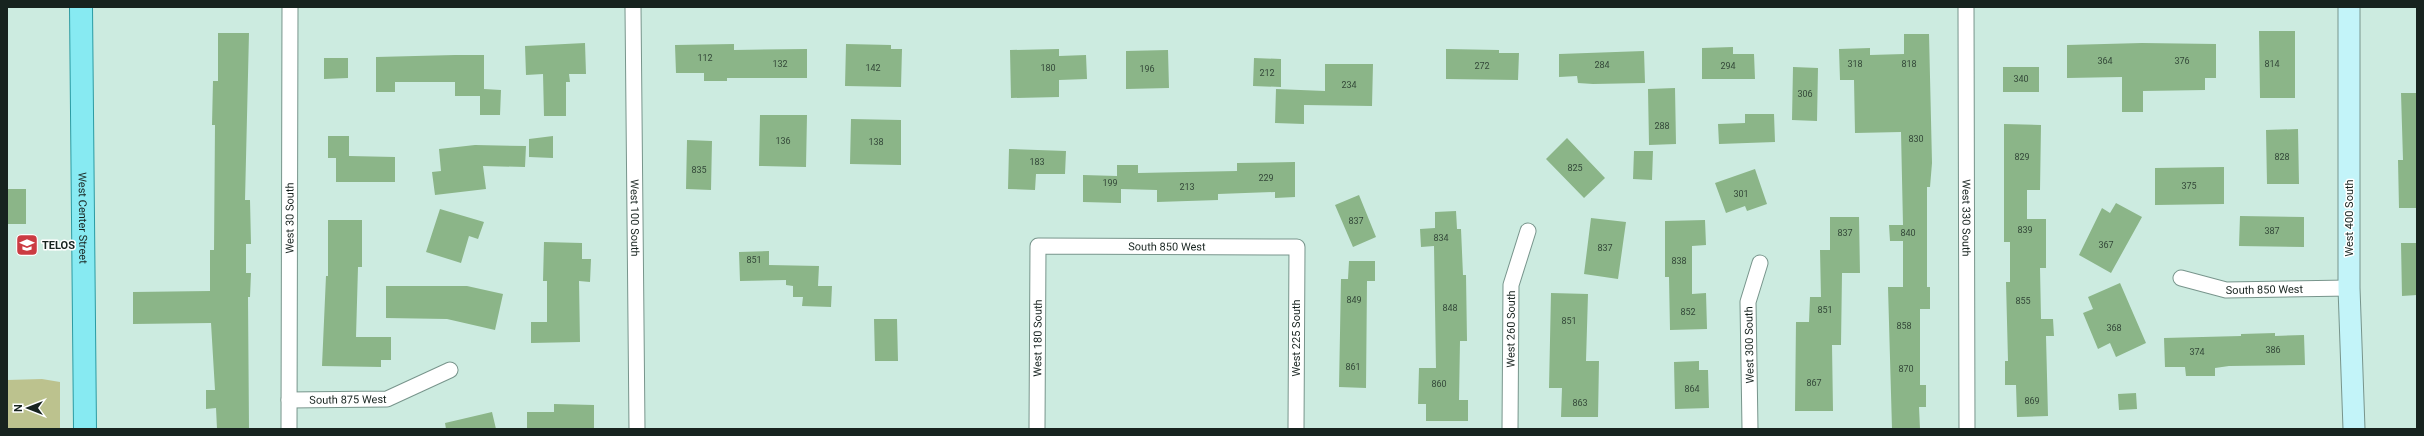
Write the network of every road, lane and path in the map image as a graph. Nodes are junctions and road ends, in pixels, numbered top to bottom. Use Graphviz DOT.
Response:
graph roads {
  1 [pos="81,7"];
  2 [pos="290,7"];
  3 [pos="633,7"];
  4 [pos="1966,7"];
  5 [pos="2349,7"];
  6 [pos="1528,231"];
  7 [pos="1038,246"];
  8 [pos="1297,247"];
  9 [pos="1760,263"];
  10 [pos="2181,278"];
  11 [pos="2350,288"];
  12 [pos="450,370"];
  13 [pos="289,400"];
  14 [pos="85,429"];
  15 [pos="289,429"];
  16 [pos="637,429"];
  17 [pos="1037,429"];
  18 [pos="1296,429"];
  19 [pos="1510,429"];
  20 [pos="1750,429"];
  21 [pos="1967,429"];
  22 [pos="2354,429"];
  1 -- 14 [label="main road, West Center Street"];
  2 -- 13 [label="street, West 30 South"];
  3 -- 16 [label="street, West 100 South"];
  4 -- 21 [label="street, West 330 South"];
  5 -- 11 [label="street, West 400 South"];
  6 -- 19 [label="street, West 260 South"];
  7 -- 8 [label="street, South 850 West"];
  7 -- 17 [label="street, West 180 South"];
  8 -- 18 [label="street, West 225 South"];
  9 -- 20 [label="street, West 300 South"];
  10 -- 11 [label="street, South 850 West"];
  11 -- 22 [label="street, West 400 South"];
  12 -- 13 [label="street, South 875 West"];
  13 -- 15 [label="street, West 30 South"];
}
